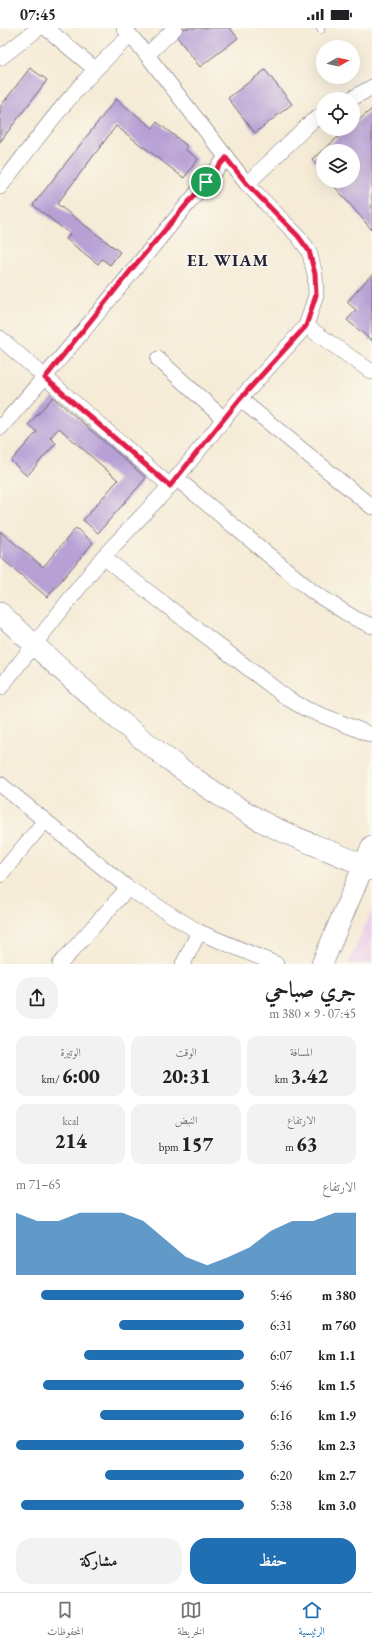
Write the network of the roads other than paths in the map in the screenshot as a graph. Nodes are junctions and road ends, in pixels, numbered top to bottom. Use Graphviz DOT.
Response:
graph roads {
  1 [pos="39,28"];
  2 [pos="46,28"];
  3 [pos="175,28"];
  4 [pos="127,32"];
  5 [pos="147,55"];
  6 [pos="0,58"];
  7 [pos="95,69"];
  8 [pos="372,86"];
  9 [pos="360,93"];
  10 [pos="316,119"];
  11 [pos="226,158"];
  12 [pos="247,184"];
  13 [pos="0,187"];
  14 [pos="306,326"];
  15 [pos="0,338"];
  16 [pos="158,359"];
  17 [pos="372,372"];
  18 [pos="45,378"];
  19 [pos="240,399"];
  20 [pos="224,419"];
  21 [pos="0,428"];
  22 [pos="173,482"];
  23 [pos="372,507"];
  24 [pos="103,557"];
  25 [pos="0,613"];
  26 [pos="372,626"];
  27 [pos="34,644"];
  28 [pos="0,688"];
  29 [pos="372,735"];
  30 [pos="0,784"];
  31 [pos="44,822"];
  32 [pos="372,846"];
  33 [pos="368,868"];
  34 [pos="0,875"];
  35 [pos="128,888"];
  36 [pos="199,932"];
  37 [pos="60,964"];
  38 [pos="183,964"];
  39 [pos="276,964"];
  40 [pos="322,964"];
  1 -- 6 [label="street"];
  2 -- 7 [label="street"];
  3 -- 5 [label="street"];
  4 -- 5 [label="street"];
  4 -- 7 [label="street"];
  5 -- 11 [label="street"];
  7 -- 13 [label="street"];
  8 -- 9 [label="street"];
  10 -- 12 [label="street"];
  11 -- 12 [label="street"];
  11 -- 18 [label="street"];
  12 -- 14 [label="street"];
  14 -- 17 [label="street"];
  14 -- 19 [label="street"];
  15 -- 18 [label="street"];
  16 -- 20 [label="street"];
  18 -- 21 [label="street"];
  18 -- 22 [label="street"];
  19 -- 20 [label="street"];
  19 -- 23 [label="street"];
  20 -- 22 [label="street"];
  22 -- 24 [label="street"];
  22 -- 26 [label="street"];
  24 -- 27 [label="street"];
  24 -- 29 [label="street"];
  25 -- 27 [label="main road"];
  27 -- 28 [label="street"];
  27 -- 33 [label="main road"];
  30 -- 31 [label="street"];
  31 -- 34 [label="street"];
  31 -- 35 [label="street"];
  32 -- 33 [label="main road"];
  33 -- 40 [label="main road"];
  35 -- 36 [label="street"];
  35 -- 37 [label="street"];
  36 -- 38 [label="street"];
  36 -- 39 [label="street"];
}
